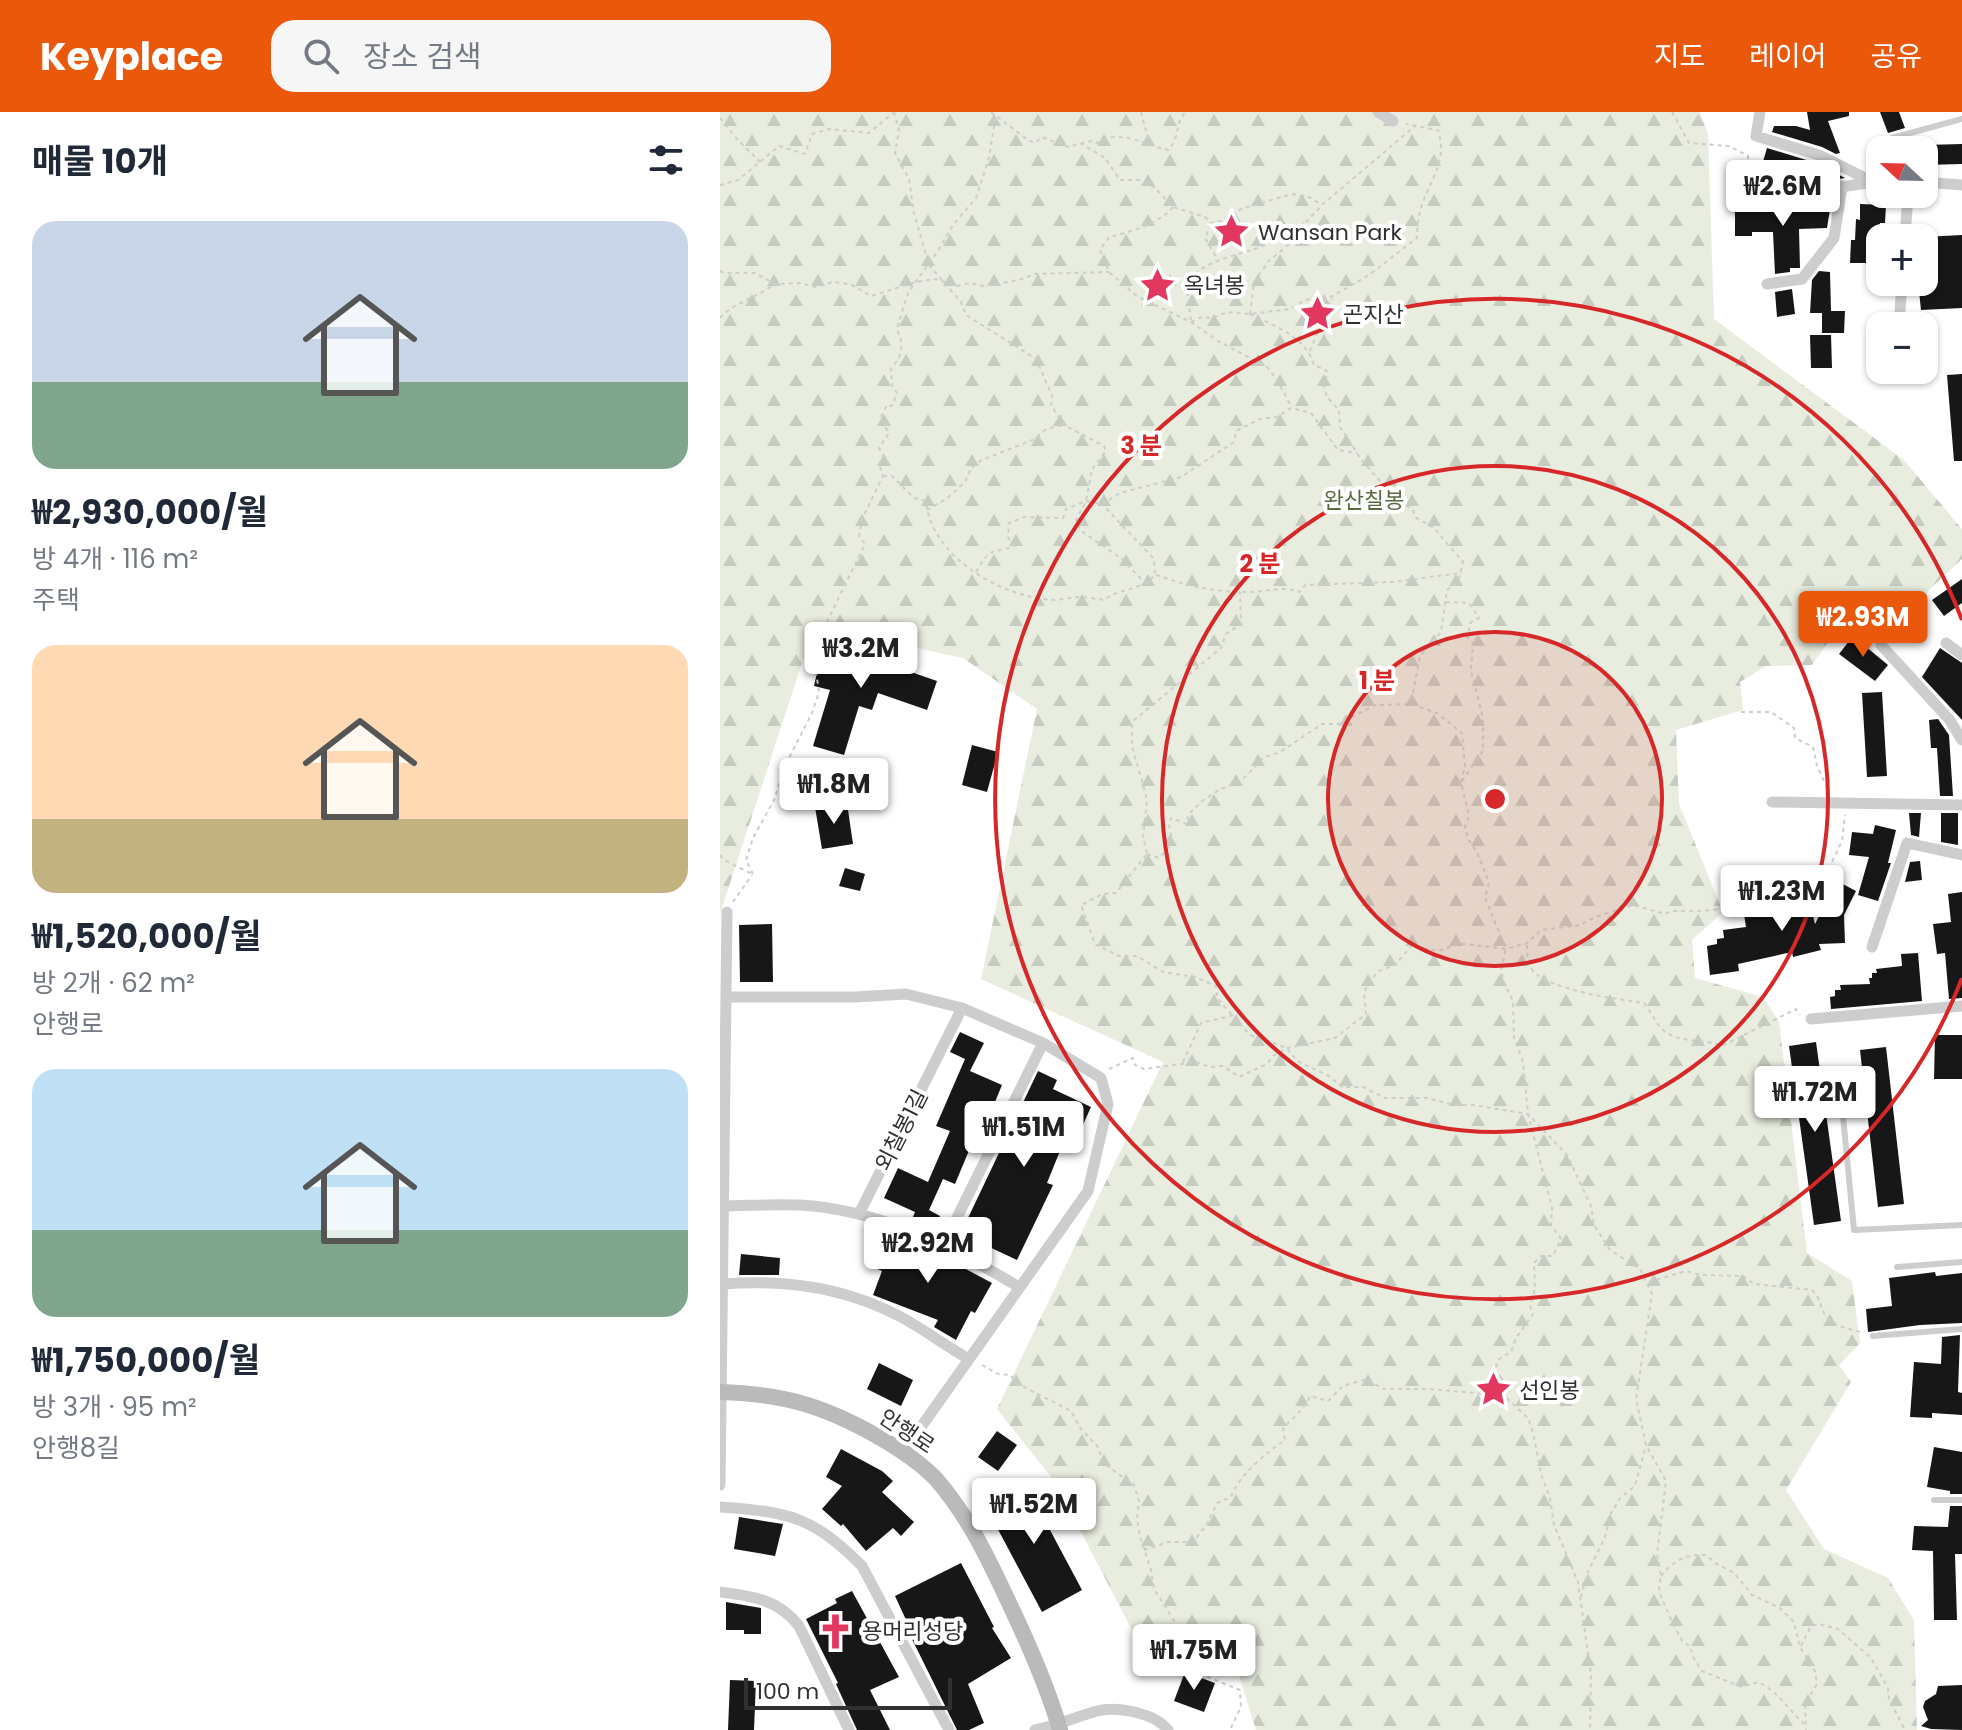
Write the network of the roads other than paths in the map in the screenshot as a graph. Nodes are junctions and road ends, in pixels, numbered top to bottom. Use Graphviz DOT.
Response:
graph roads {
  1 [pos="1378,112"];
  2 [pos="1760,112"];
  3 [pos="1962,119"];
  4 [pos="1393,121"];
  5 [pos="1899,136"];
  6 [pos="1866,176"];
  7 [pos="1866,182"];
  8 [pos="1938,183"];
  9 [pos="1962,185"];
  10 [pos="1842,186"];
  11 [pos="1769,198"];
  12 [pos="1767,284"];
  13 [pos="1946,643"];
  14 [pos="1881,645"];
  15 [pos="1962,655"];
  16 [pos="1962,740"];
  17 [pos="1772,802"];
  18 [pos="1962,805"];
  19 [pos="1962,855"];
  20 [pos="727,912"];
  21 [pos="724,929"];
  22 [pos="1872,947"];
  23 [pos="726,997"];
  24 [pos="1962,1006"];
  25 [pos="962,1008"];
  26 [pos="1811,1019"];
  27 [pos="1043,1043"];
  28 [pos="1840,1086"];
  29 [pos="722,1206"];
  30 [pos="859,1214"];
  31 [pos="1962,1225"];
  32 [pos="944,1244"];
  33 [pos="1962,1262"];
  34 [pos="1897,1267"];
  35 [pos="723,1284"];
  36 [pos="1019,1287"];
  37 [pos="721,1322"];
  38 [pos="1962,1329"];
  39 [pos="1873,1336"];
  40 [pos="972,1356"];
  41 [pos="721,1392"];
  42 [pos="904,1451"];
  43 [pos="720,1485"];
  44 [pos="1934,1500"];
  45 [pos="1962,1500"];
  46 [pos="720,1507"];
  47 [pos="720,1592"];
  48 [pos="1060,1728"];
  49 [pos="849,1730"];
  50 [pos="949,1730"];
  51 [pos="1035,1730"];
  52 [pos="1168,1730"];
  1 -- 4 [label="street"];
  2 -- 6 [label="street"];
  3 -- 5 [label="lane"];
  7 -- 10 [label="street"];
  8 -- 9 [label="street"];
  10 -- 11 [label="street"];
  10 -- 12 [label="street"];
  13 -- 15 [label="street"];
  14 -- 16 [label="street"];
  17 -- 18 [label="street"];
  19 -- 22 [label="street"];
  20 -- 21 [label="street"];
  21 -- 23 [label="street"];
  23 -- 25 [label="street"];
  23 -- 29 [label="street"];
  24 -- 26 [label="street"];
  25 -- 27 [label="street"];
  25 -- 30 [label="street, 외칠봉1길"];
  27 -- 32 [label="street"];
  27 -- 36 [label="street"];
  28 -- 31 [label="lane"];
  29 -- 30 [label="street"];
  29 -- 35 [label="street"];
  30 -- 32 [label="street"];
  32 -- 36 [label="street"];
  33 -- 34 [label="lane"];
  35 -- 37 [label="street"];
  35 -- 40 [label="street"];
  36 -- 40 [label="street"];
  37 -- 41 [label="street"];
  38 -- 39 [label="lane"];
  40 -- 42 [label="street"];
  41 -- 42 [label="street, 안행로"];
  41 -- 43 [label="street"];
  42 -- 48 [label="street, 안행로"];
  44 -- 45 [label="lane"];
  46 -- 50 [label="street"];
  47 -- 49 [label="street"];
  48 -- 51 [label="street"];
  48 -- 52 [label="street"];
}
